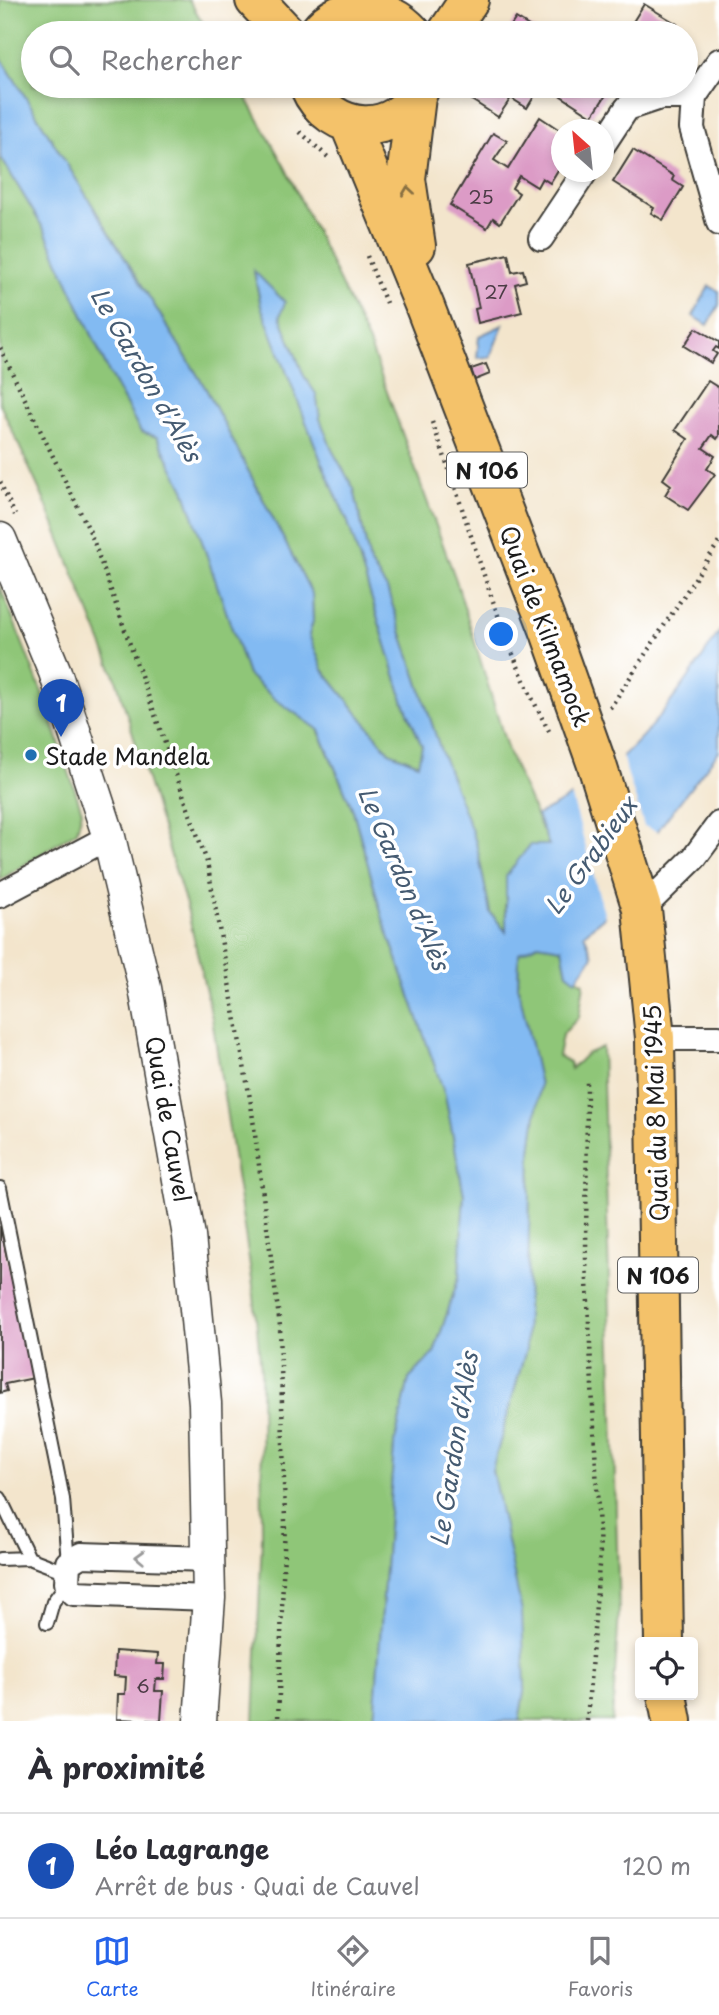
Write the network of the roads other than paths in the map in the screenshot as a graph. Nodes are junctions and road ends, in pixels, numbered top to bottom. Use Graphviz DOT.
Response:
graph roads {
  1 [pos="256,0"];
  2 [pos="469,0"];
  3 [pos="367,5"];
  4 [pos="275,21"];
  5 [pos="333,21"];
  6 [pos="400,21"];
  7 [pos="454,21"];
  8 [pos="719,61"];
  9 [pos="698,91"];
  10 [pos="306,98"];
  11 [pos="414,98"];
  12 [pos="418,98"];
  13 [pos="657,98"];
  14 [pos="694,98"];
  15 [pos="350,125"];
  16 [pos="614,127"];
  17 [pos="578,182"];
  18 [pos="719,223"];
  19 [pos="541,238"];
  20 [pos="407,308"];
  21 [pos="0,539"];
  22 [pos="719,824"];
  23 [pos="109,837"];
  24 [pos="0,895"];
  25 [pos="638,898"];
  26 [pos="655,1038"];
  27 [pos="719,1038"];
  28 [pos="0,1188"];
  29 [pos="0,1498"];
  30 [pos="29,1558"];
  31 [pos="0,1559"];
  32 [pos="208,1559"];
  33 [pos="68,1573"];
  34 [pos="209,1598"];
  35 [pos="47,1623"];
  36 [pos="664,1637"];
  37 [pos="668,1700"];
  38 [pos="200,1721"];
  39 [pos="672,1721"];
  1 -- 4 [label="main road"];
  2 -- 7 [label="main road"];
  3 -- 5 [label="main road"];
  3 -- 6 [label="main road"];
  8 -- 9 [label="street"];
  10 -- 15 [label="main road"];
  11 -- 15 [label="main road"];
  20 -- 12 [label="main road, Quai de Kilmamock / N 106, one-way"];
  13 -- 16 [label="street"];
  14 -- 18 [label="street"];
  15 -- 20 [label="main road, Quai de Kilmamock / N 106"];
  17 -- 19 [label="street"];
  20 -- 25 [label="main road, Quai de Kilmamock / N 106"];
  21 -- 23 [label="street, Quai de Cauvel"];
  22 -- 25 [label="street"];
  23 -- 24 [label="street"];
  23 -- 32 [label="street, Quai de Cauvel"];
  25 -- 26 [label="main road, Quai du 8 Mai 1945 / N 106"];
  26 -- 27 [label="street"];
  26 -- 36 [label="main road, Quai du 8 Mai 1945 / N 106"];
  28 -- 33 [label="lane"];
  29 -- 30 [label="lane"];
  30 -- 31 [label="lane"];
  30 -- 33 [label="lane"];
  32 -- 33 [label="street, one-way"];
  32 -- 34 [label="street, Quai de Cauvel"];
  33 -- 34 [label="street"];
  33 -- 35 [label="lane"];
  34 -- 38 [label="street, Quai de Cauvel"];
  37 -- 39 [label="main road"];
}
